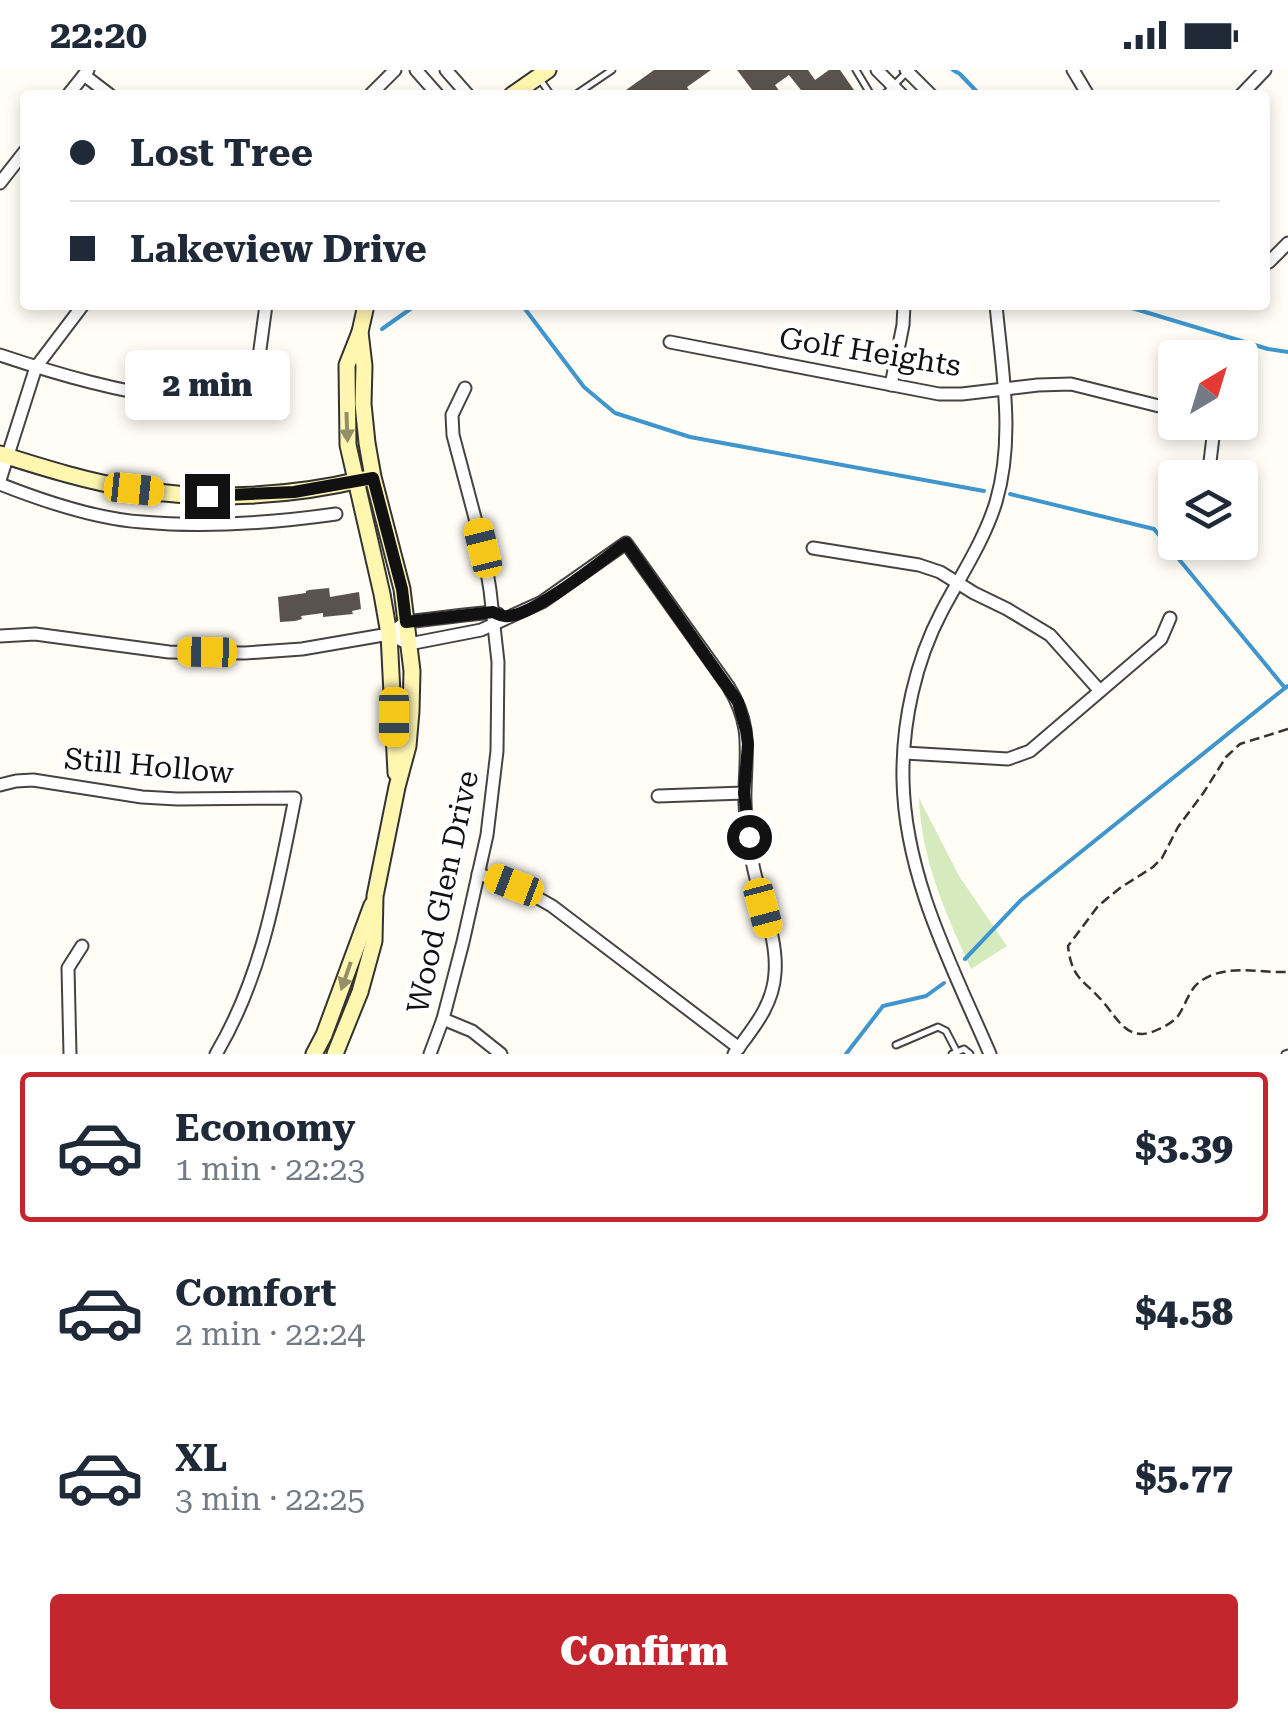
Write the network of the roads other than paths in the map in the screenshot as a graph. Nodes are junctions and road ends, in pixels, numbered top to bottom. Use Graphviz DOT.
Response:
graph roads {
  1 [pos="395,70"];
  2 [pos="416,70"];
  3 [pos="446,70"];
  4 [pos="612,70"];
  5 [pos="1266,70"];
  6 [pos="906,71"];
  7 [pos="86,73"];
  8 [pos="542,73"];
  9 [pos="105,90"];
  10 [pos="375,90"];
  11 [pos="434,90"];
  12 [pos="464,90"];
  13 [pos="519,90"];
  14 [pos="582,90"];
  15 [pos="926,90"];
  16 [pos="1245,90"];
  17 [pos="20,157"];
  18 [pos="0,183"];
  19 [pos="79,310"];
  20 [pos="265,310"];
  21 [pos="365,310"];
  22 [pos="904,310"];
  23 [pos="996,310"];
  24 [pos="360,332"];
  25 [pos="670,342"];
  26 [pos="0,354"];
  27 [pos="36,366"];
  28 [pos="891,386"];
  29 [pos="465,388"];
  30 [pos="1004,389"];
  31 [pos="1158,406"];
  32 [pos="4,455"];
  33 [pos="373,478"];
  34 [pos="0,482"];
  35 [pos="355,482"];
  36 [pos="336,514"];
  37 [pos="813,548"];
  38 [pos="958,582"];
  39 [pos="447,617"];
  40 [pos="494,618"];
  41 [pos="1170,618"];
  42 [pos="406,622"];
  43 [pos="389,634"];
  44 [pos="450,634"];
  45 [pos="0,636"];
  46 [pos="410,644"];
  47 [pos="1100,691"];
  48 [pos="905,753"];
  49 [pos="0,785"];
  50 [pos="397,787"];
  51 [pos="744,793"];
  52 [pos="658,796"];
  53 [pos="478,874"];
  54 [pos="376,896"];
  55 [pos="82,946"];
  56 [pos="443,1018"];
  57 [pos="896,1045"];
  58 [pos="736,1051"];
  59 [pos="954,1053"];
  60 [pos="70,1054"];
  61 [pos="216,1054"];
  62 [pos="314,1054"];
  63 [pos="335,1054"];
  64 [pos="430,1054"];
  65 [pos="501,1054"];
  66 [pos="970,1054"];
  67 [pos="990,1054"];
  1 -- 10 [label="street"];
  2 -- 11 [label="street"];
  3 -- 12 [label="street"];
  4 -- 14 [label="lane"];
  5 -- 16 [label="street"];
  6 -- 15 [label="street"];
  7 -- 9 [label="street"];
  8 -- 13 [label="street"];
  17 -- 18 [label="street"];
  19 -- 27 [label="street"];
  20 -- 27 [label="street"];
  21 -- 24 [label="street"];
  22 -- 28 [label="street"];
  23 -- 30 [label="street"];
  24 -- 33 [label="street"];
  24 -- 35 [label="street, one-way"];
  25 -- 28 [label="street, Golf Heights"];
  26 -- 27 [label="street"];
  27 -- 32 [label="street"];
  28 -- 30 [label="street, Golf Heights"];
  29 -- 40 [label="street, Wood Glen Drive"];
  30 -- 31 [label="street, Golf Heights"];
  30 -- 38 [label="street"];
  32 -- 34 [label="street"];
  32 -- 35 [label="street"];
  33 -- 35 [label="street"];
  33 -- 42 [label="street"];
  34 -- 36 [label="street"];
  35 -- 43 [label="street"];
  37 -- 38 [label="street"];
  38 -- 47 [label="street"];
  38 -- 48 [label="street"];
  39 -- 40 [label="street"];
  39 -- 42 [label="street"];
  39 -- 44 [label="street"];
  40 -- 44 [label="street"];
  40 -- 51 [label="street"];
  40 -- 53 [label="street, Wood Glen Drive"];
  41 -- 47 [label="street"];
  42 -- 43 [label="street"];
  42 -- 46 [label="street"];
  43 -- 45 [label="street"];
  43 -- 46 [label="street"];
  43 -- 50 [label="street"];
  44 -- 46 [label="street"];
  46 -- 50 [label="street"];
  47 -- 48 [label="street"];
  48 -- 67 [label="street"];
  49 -- 61 [label="street, Still Hollow"];
  50 -- 54 [label="street"];
  51 -- 52 [label="street"];
  51 -- 58 [label="street"];
  53 -- 56 [label="street, Wood Glen Drive"];
  53 -- 58 [label="street"];
  54 -- 62 [label="street, one-way"];
  54 -- 63 [label="street"];
  55 -- 60 [label="street"];
  56 -- 64 [label="street, Wood Glen Drive"];
  56 -- 65 [label="street"];
  57 -- 59 [label="lane"];
  59 -- 66 [label="lane"];
}
